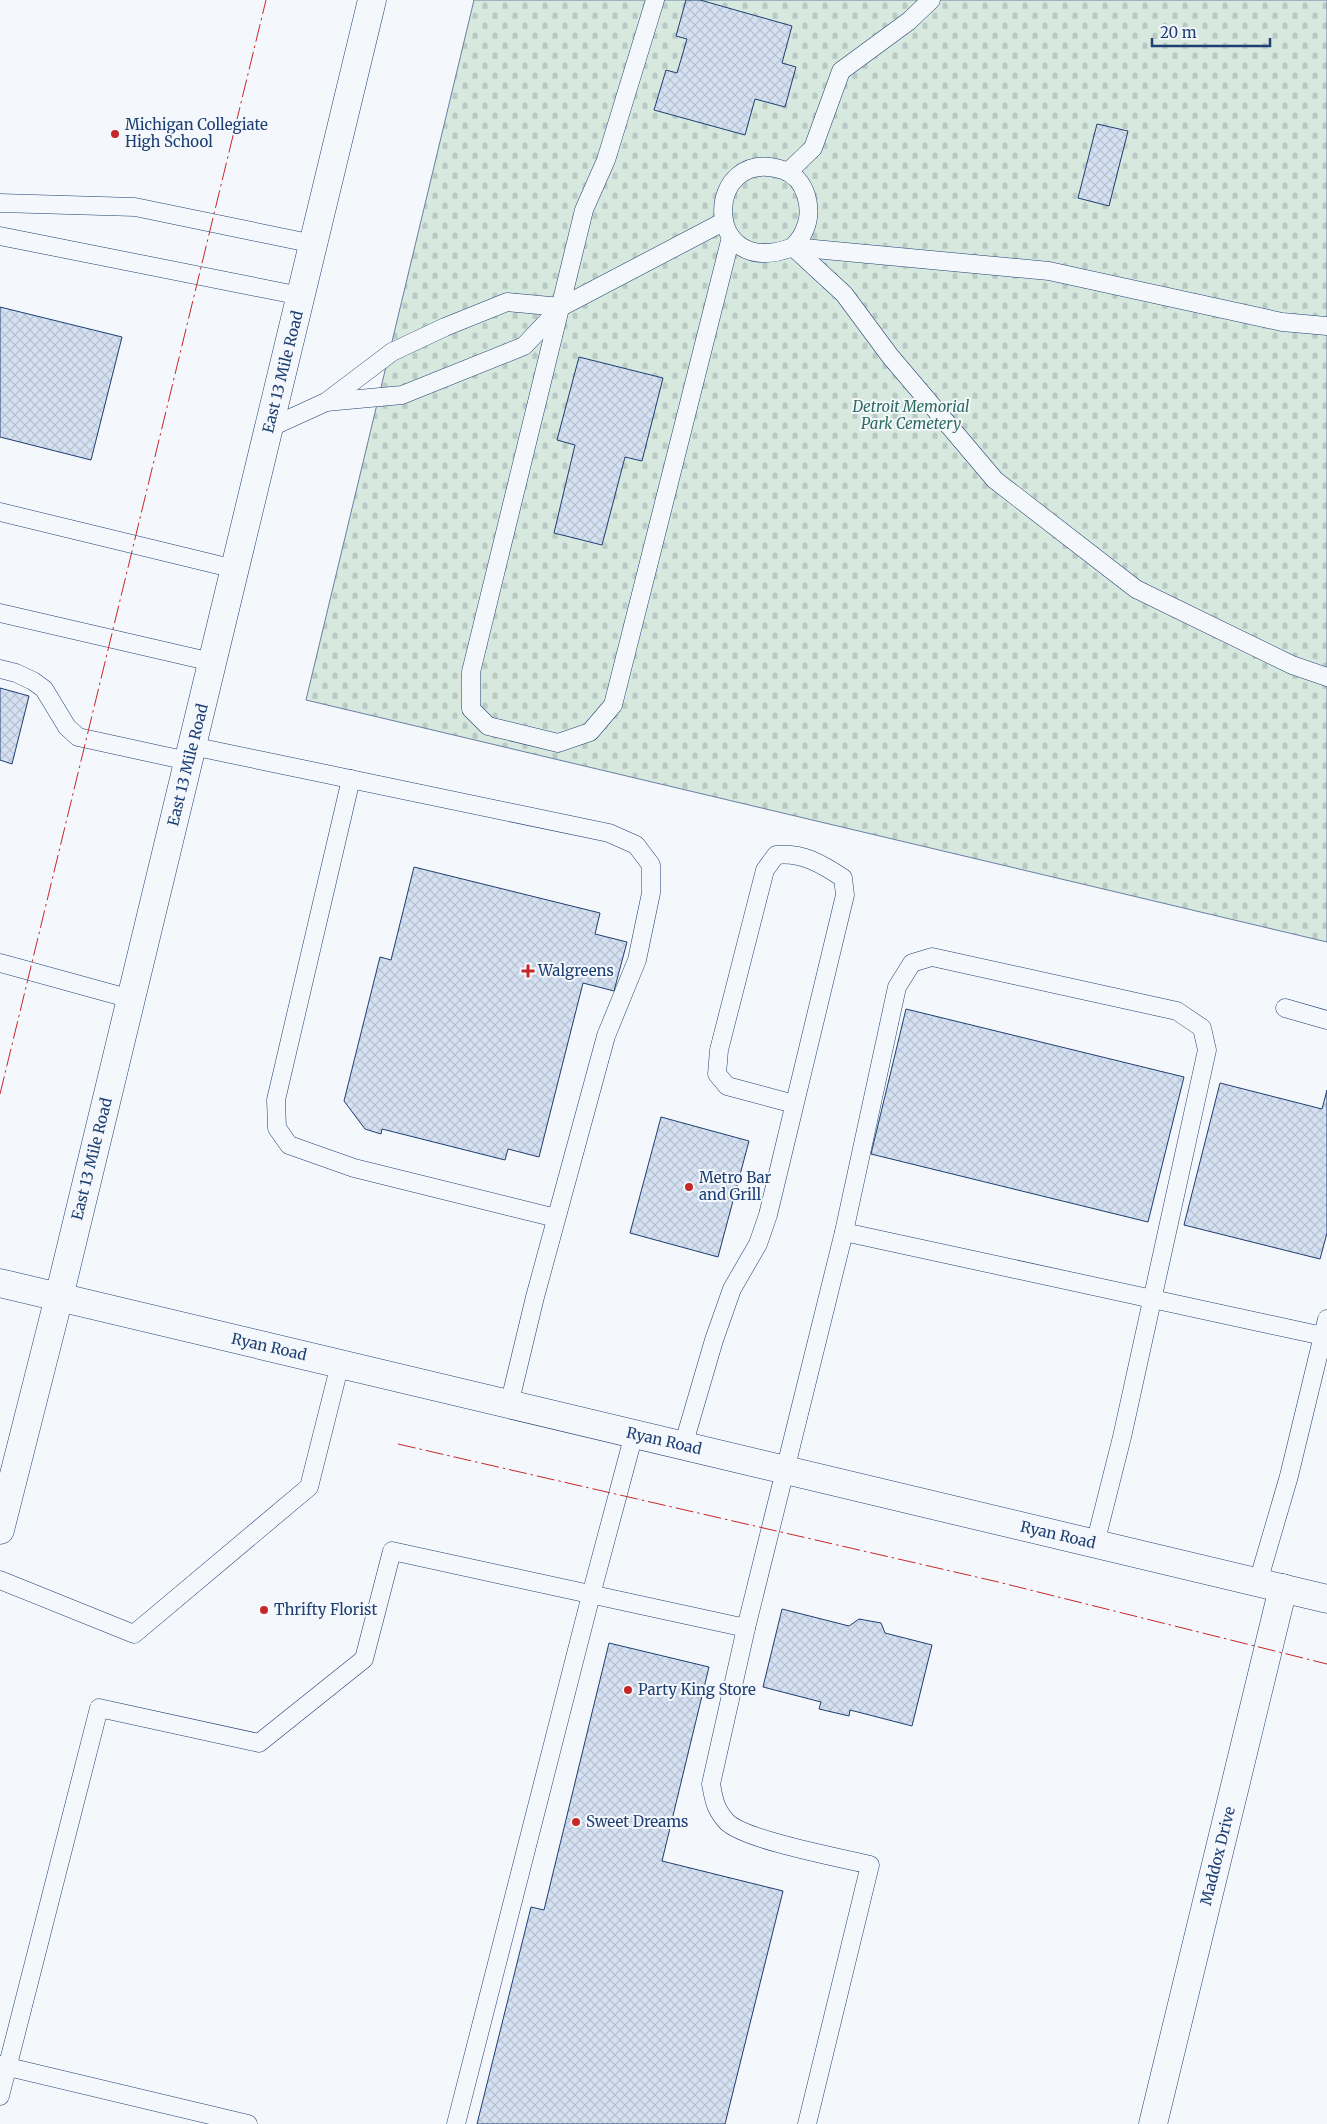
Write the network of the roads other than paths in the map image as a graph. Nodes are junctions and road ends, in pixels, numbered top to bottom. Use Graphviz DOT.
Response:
graph roads {
  1 [pos="372,0"];
  2 [pos="655,0"];
  3 [pos="931,0"];
  4 [pos="788,172"];
  5 [pos="0,202"];
  6 [pos="727,230"];
  7 [pos="0,236"];
  8 [pos="314,244"];
  9 [pos="793,247"];
  10 [pos="301,296"];
  11 [pos="561,307"];
  12 [pos="1327,326"];
  13 [pos="326,402"];
  14 [pos="269,428"];
  15 [pos="0,512"];
  16 [pos="235,569"];
  17 [pos="0,612"];
  18 [pos="212,662"];
  19 [pos="0,669"];
  20 [pos="1327,677"];
  21 [pos="190,754"];
  22 [pos="351,779"];
  23 [pos="0,963"];
  24 [pos="131,999"];
  25 [pos="1285,1008"];
  26 [pos="1327,1020"];
  27 [pos="794,1104"];
  28 [pos="556,1218"];
  29 [pos="844,1232"];
  30 [pos="0,1283"];
  31 [pos="59,1297"];
  32 [pos="1150,1300"];
  33 [pos="1327,1319"];
  34 [pos="1323,1336"];
  35 [pos="340,1364"];
  36 [pos="1321,1369"];
  37 [pos="510,1405"];
  38 [pos="634,1434"];
  39 [pos="683,1446"];
  40 [pos="786,1470"];
  41 [pos="0,1530"];
  42 [pos="1095,1544"];
  43 [pos="0,1580"];
  44 [pos="1270,1585"];
  45 [pos="591,1595"];
  46 [pos="1327,1599"];
  47 [pos="746,1628"];
  48 [pos="4,2066"];
  49 [pos="0,2096"];
  50 [pos="215,2120"];
  51 [pos="248,2124"];
  52 [pos="456,2124"];
  53 [pos="808,2124"];
  54 [pos="1153,2124"];
  1 -- 8 [label="main road, East 13 Mile Road"];
  2 -- 11 [label="lane"];
  3 -- 4 [label="lane"];
  4 -- 6 [label="lane"];
  4 -- 9 [label="lane"];
  5 -- 8 [label="lane"];
  6 -- 9 [label="lane"];
  6 -- 11 [label="lane"];
  6 -- 11 [label="lane"];
  7 -- 10 [label="lane"];
  8 -- 10 [label="main road, East 13 Mile Road"];
  9 -- 12 [label="lane"];
  9 -- 20 [label="lane"];
  10 -- 14 [label="main road, East 13 Mile Road"];
  11 -- 13 [label="lane"];
  11 -- 13 [label="lane"];
  13 -- 14 [label="lane"];
  14 -- 16 [label="main road, East 13 Mile Road"];
  15 -- 16 [label="lane"];
  16 -- 18 [label="main road, East 13 Mile Road"];
  17 -- 18 [label="lane"];
  18 -- 21 [label="main road, East 13 Mile Road"];
  19 -- 21 [label="lane"];
  21 -- 22 [label="lane"];
  21 -- 24 [label="main road, East 13 Mile Road"];
  22 -- 28 [label="lane"];
  22 -- 28 [label="lane"];
  23 -- 24 [label="lane"];
  24 -- 31 [label="main road, East 13 Mile Road"];
  25 -- 26 [label="lane"];
  27 -- 27 [label="lane"];
  27 -- 39 [label="lane"];
  28 -- 37 [label="lane"];
  29 -- 32 [label="lane"];
  29 -- 32 [label="lane"];
  29 -- 40 [label="lane"];
  30 -- 31 [label="main road, Ryan Road"];
  31 -- 35 [label="main road, Ryan Road"];
  31 -- 41 [label="main road, East 13 Mile Road"];
  32 -- 34 [label="lane"];
  32 -- 42 [label="lane"];
  33 -- 34 [label="lane"];
  34 -- 36 [label="lane"];
  35 -- 37 [label="main road, Ryan Road"];
  35 -- 43 [label="lane"];
  36 -- 44 [label="lane"];
  37 -- 38 [label="main road, Ryan Road"];
  38 -- 39 [label="main road, Ryan Road"];
  38 -- 45 [label="lane"];
  39 -- 40 [label="main road, Ryan Road"];
  40 -- 42 [label="main road, Ryan Road"];
  40 -- 47 [label="lane"];
  42 -- 44 [label="main road, Ryan Road"];
  44 -- 46 [label="main road, Ryan Road"];
  44 -- 54 [label="main road, Maddox Drive"];
  45 -- 47 [label="lane"];
  45 -- 48 [label="lane"];
  45 -- 52 [label="lane"];
  47 -- 53 [label="lane"];
  48 -- 49 [label="lane"];
  48 -- 50 [label="lane"];
  50 -- 51 [label="lane"];
}
